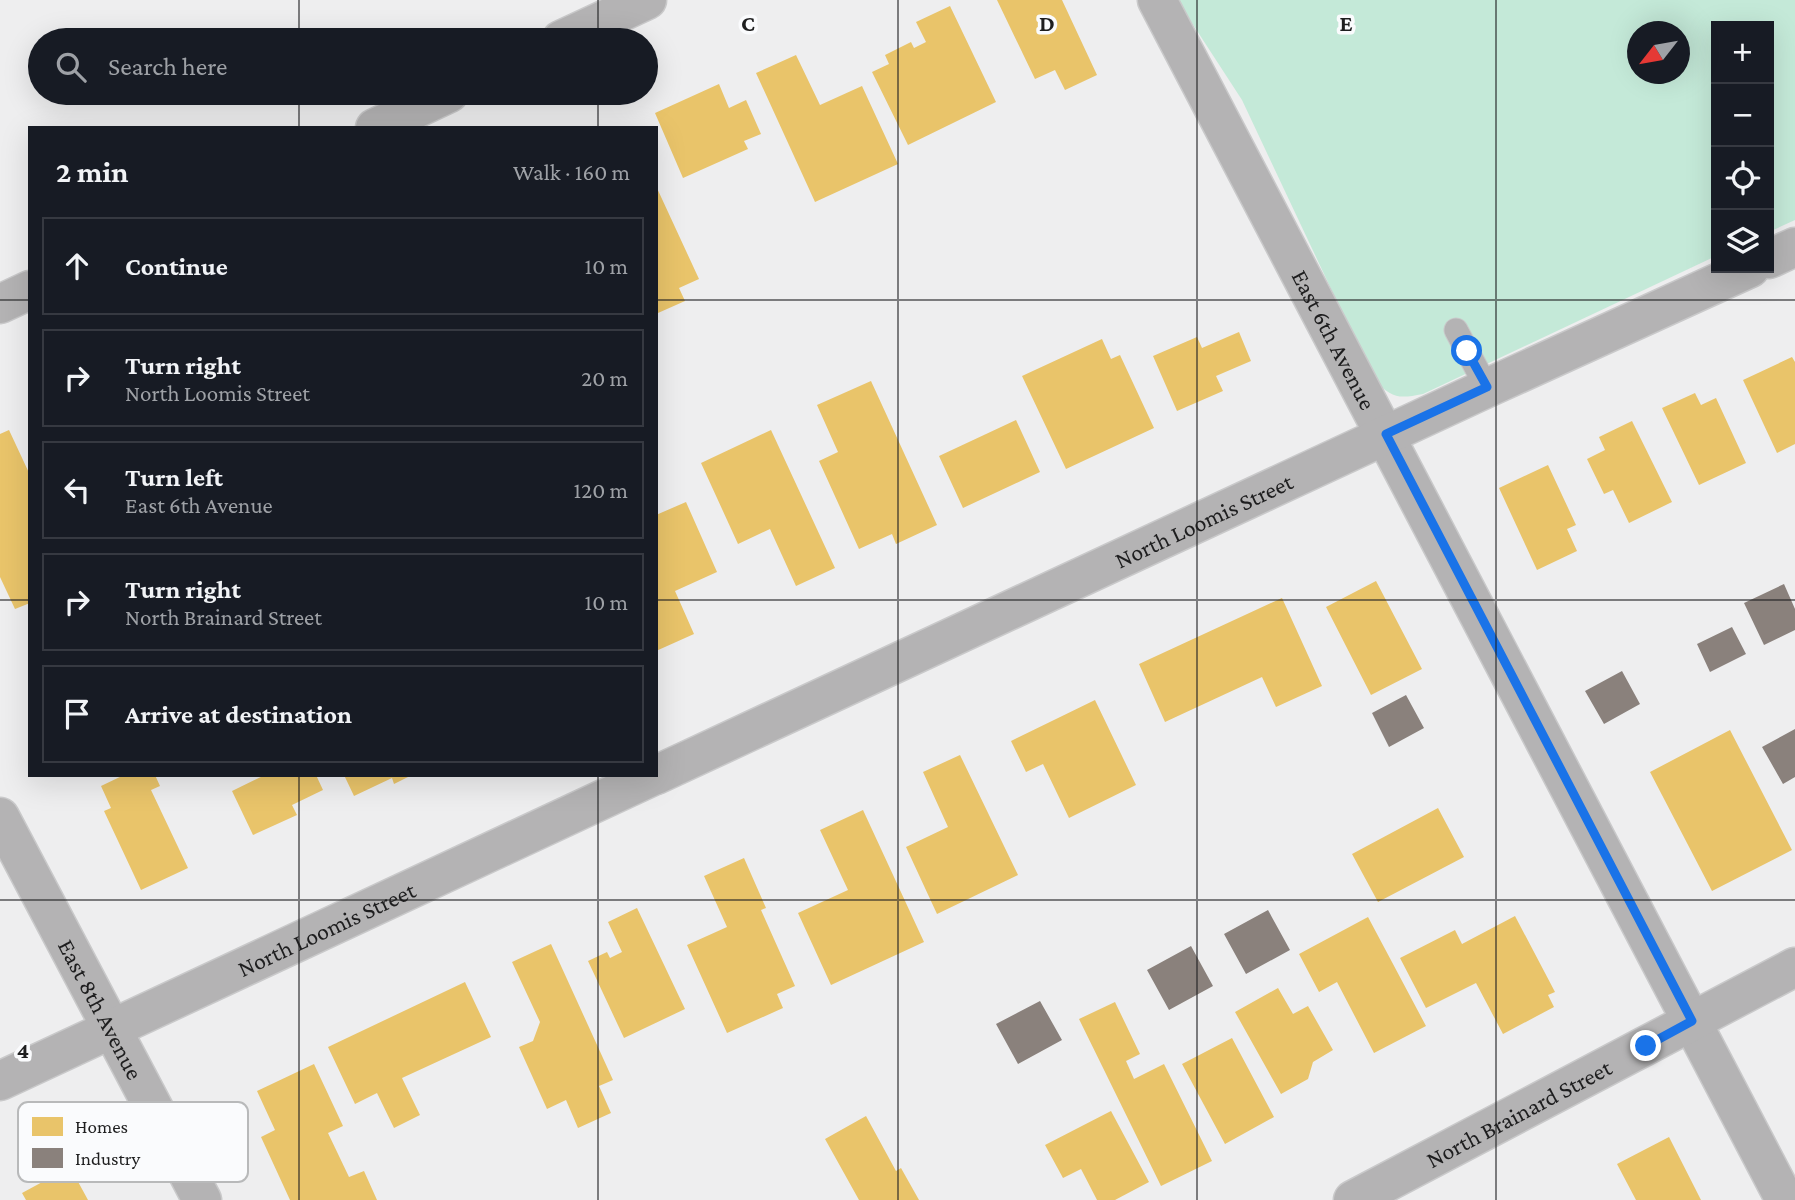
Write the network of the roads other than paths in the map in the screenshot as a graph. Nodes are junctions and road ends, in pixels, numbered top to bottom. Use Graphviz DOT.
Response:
graph roads {
  1 [pos="647,0"];
  2 [pos="1157,0"];
  3 [pos="587,28"];
  4 [pos="424,105"];
  5 [pos="379,126"];
  6 [pos="1795,247"];
  7 [pos="1774,257"];
  8 [pos="1739,273"];
  9 [pos="28,291"];
  10 [pos="0,304"];
  11 [pos="1456,330"];
  12 [pos="1487,387"];
  13 [pos="1386,434"];
  14 [pos="658,774"];
  15 [pos="651,777"];
  16 [pos="0,817"];
  17 [pos="1795,967"];
  18 [pos="1692,1021"];
  19 [pos="112,1028"];
  20 [pos="0,1082"];
  21 [pos="151,1102"];
  22 [pos="193,1182"];
  23 [pos="202,1200"];
  24 [pos="1353,1200"];
  25 [pos="1785,1200"];
  1 -- 3 [label="street"];
  2 -- 13 [label="street, East 6th Avenue"];
  4 -- 5 [label="street"];
  6 -- 7 [label="street"];
  8 -- 12 [label="street, North Loomis Street"];
  9 -- 10 [label="street"];
  11 -- 12 [label="lane"];
  12 -- 13 [label="street, North Loomis Street"];
  13 -- 14 [label="street, North Loomis Street"];
  13 -- 18 [label="street, East 6th Avenue"];
  15 -- 19 [label="street, North Loomis Street"];
  16 -- 19 [label="street, East 8th Avenue"];
  17 -- 18 [label="street, North Brainard Street"];
  18 -- 24 [label="street, North Brainard Street"];
  18 -- 25 [label="street, East 6th Avenue"];
  19 -- 20 [label="street, North Loomis Street"];
  19 -- 21 [label="street, East 8th Avenue"];
  22 -- 23 [label="street, East 8th Avenue"];
}
